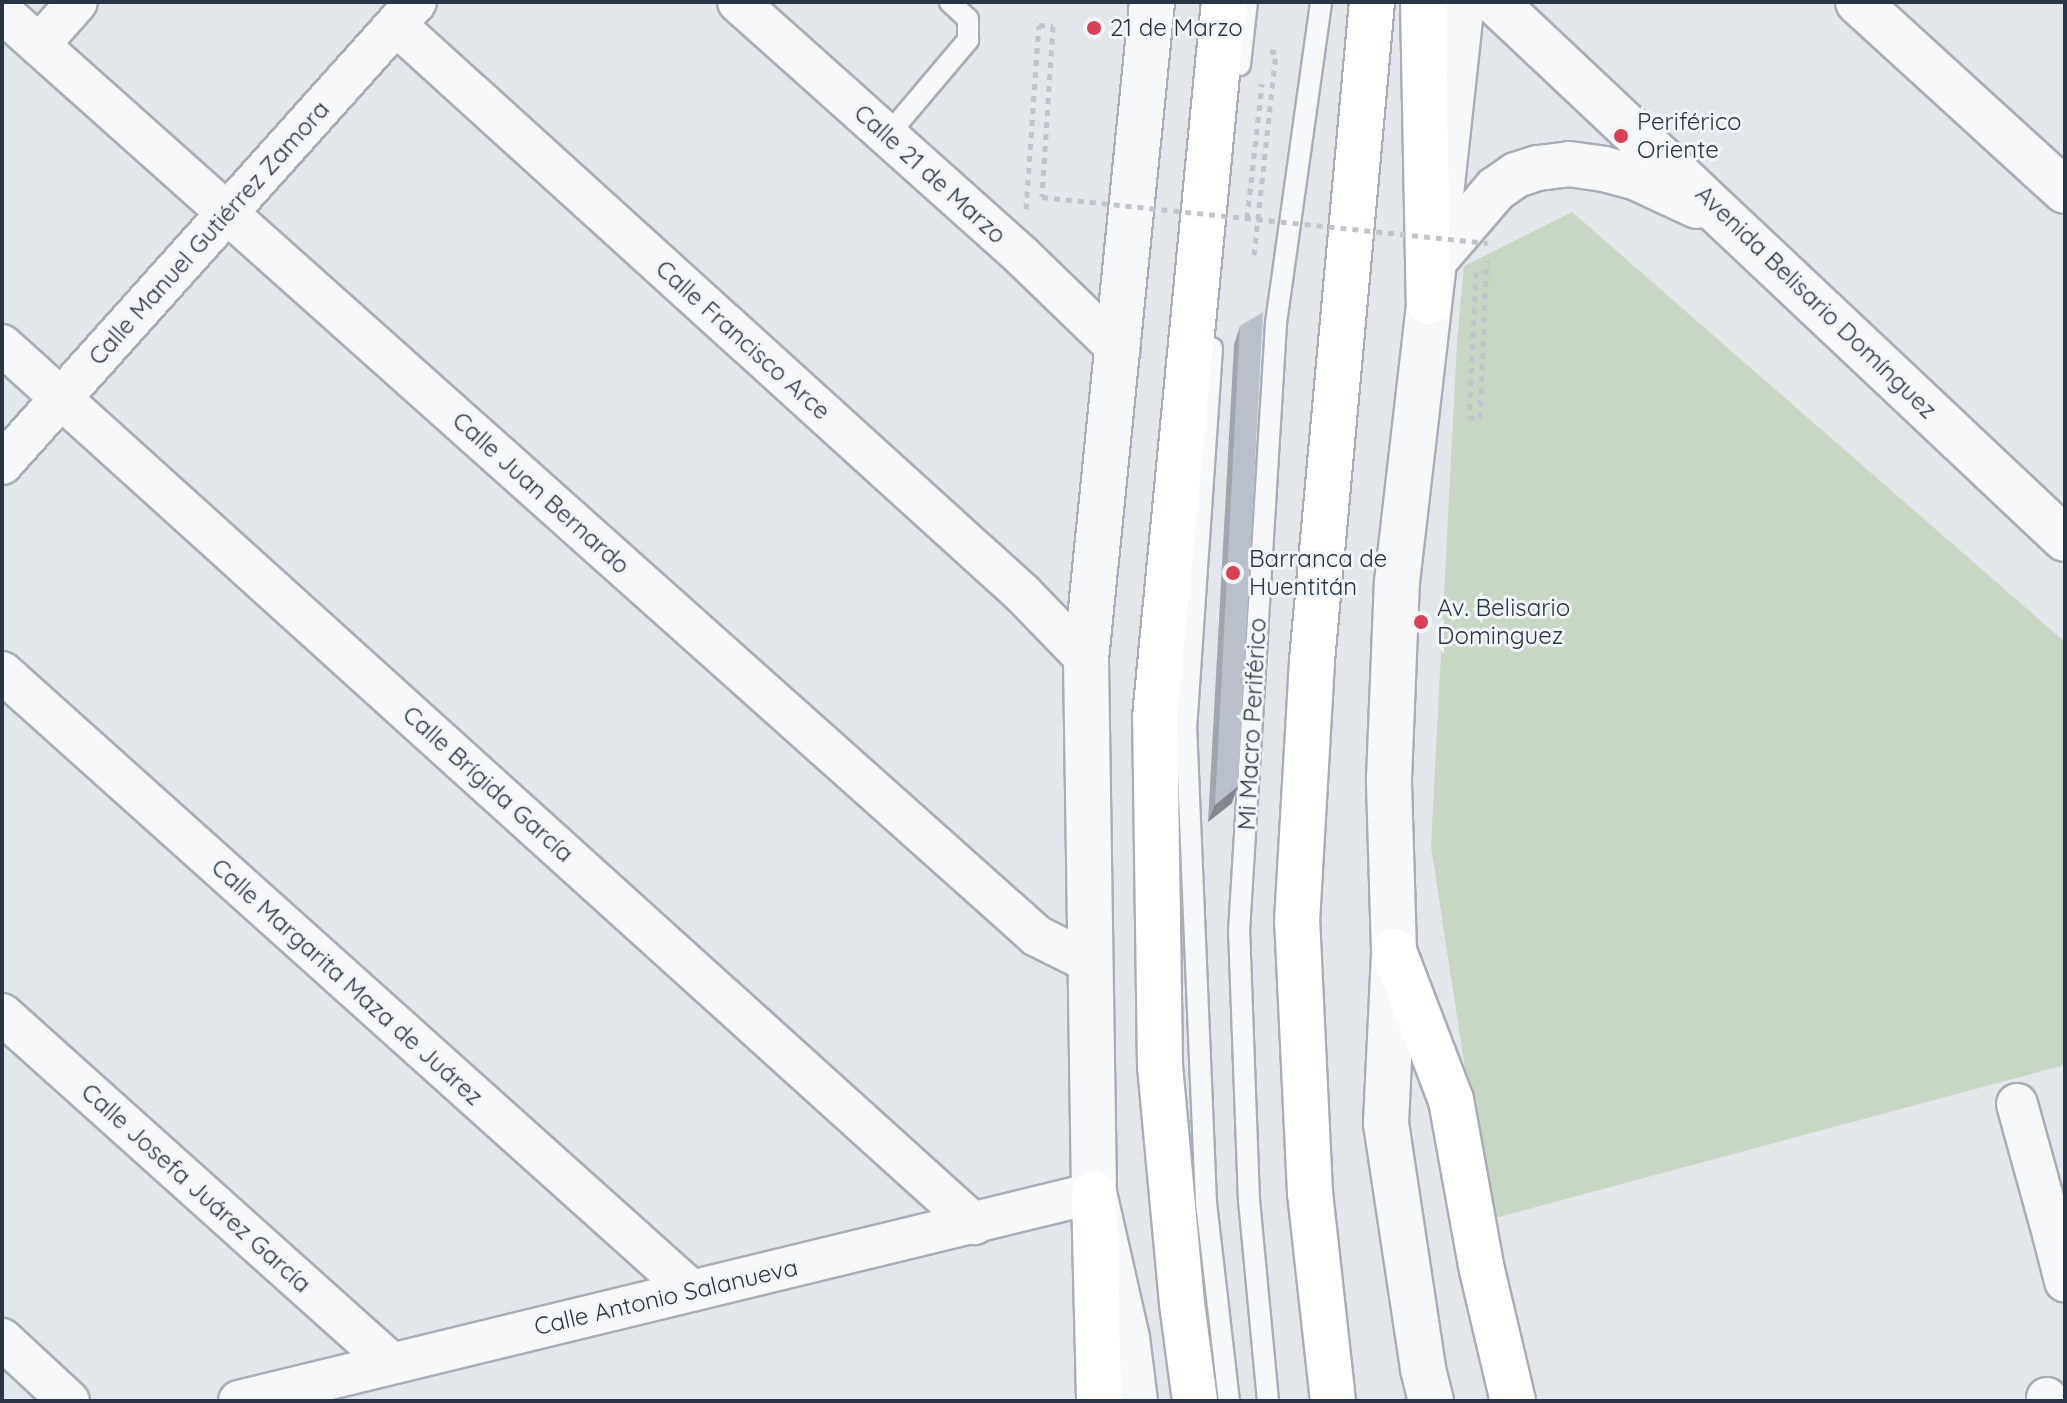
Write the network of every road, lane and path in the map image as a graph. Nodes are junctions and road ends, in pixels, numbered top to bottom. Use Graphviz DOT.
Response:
graph roads {
  1 [pos="77,2"];
  2 [pos="738,2"];
  3 [pos="950,2"];
  4 [pos="1152,2"];
  5 [pos="1224,2"];
  6 [pos="1247,2"];
  7 [pos="1321,2"];
  8 [pos="1372,2"];
  9 [pos="1423,2"];
  10 [pos="1462,2"];
  11 [pos="1495,2"];
  12 [pos="1858,2"];
  13 [pos="2,12"];
  14 [pos="406,13"];
  15 [pos="39,45"];
  16 [pos="1263,66"];
  17 [pos="1238,79"];
  18 [pos="1262,81"];
  19 [pos="1234,110"];
  20 [pos="887,136"];
  21 [pos="2065,191"];
  22 [pos="227,213"];
  23 [pos="1247,218"];
  24 [pos="1735,224"];
  25 [pos="1023,257"];
  26 [pos="1254,258"];
  27 [pos="1432,282"];
  28 [pos="2,345"];
  29 [pos="1119,350"];
  30 [pos="61,398"];
  31 [pos="2,464"];
  32 [pos="2065,539"];
  33 [pos="1086,659"];
  34 [pos="2,672"];
  35 [pos="1394,951"];
  36 [pos="1089,962"];
  37 [pos="2,1014"];
  38 [pos="2017,1104"];
  39 [pos="1094,1193"];
  40 [pos="974,1224"];
  41 [pos="2059,1232"];
  42 [pos="2065,1281"];
  43 [pos="692,1291"];
  44 [pos="2,1339"];
  45 [pos="390,1362"];
  46 [pos="69,1401"];
  47 [pos="239,1401"];
  48 [pos="1099,1401"];
  49 [pos="1135,1401"];
  50 [pos="1195,1401"];
  51 [pos="1229,1401"];
  52 [pos="1268,1401"];
  53 [pos="1333,1401"];
  54 [pos="1431,1401"];
  55 [pos="1513,1401"];
  1 -- 15 [label="street"];
  2 -- 20 [label="street, Calle 21 de Marzo"];
  3 -- 20 [label="lane"];
  4 -- 29 [label="street"];
  5 -- 50 [label="highway"];
  6 -- 17 [label="lane"];
  7 -- 52 [label="lane, Mi Macro Periférico"];
  8 -- 53 [label="highway"];
  9 -- 27 [label="highway"];
  10 -- 27 [label="street"];
  11 -- 24 [label="street, Avenida Belisario Domínguez"];
  12 -- 21 [label="street"];
  13 -- 15 [label="street, Calle Juan Bernardo"];
  14 -- 22 [label="street, Calle Manuel Gutiérrez Zamora"];
  14 -- 33 [label="street, Calle Francisco Arce"];
  15 -- 22 [label="street, Calle Juan Bernardo"];
  16 -- 26 [label="path"];
  18 -- 23 [label="path"];
  19 -- 51 [label="lane"];
  20 -- 25 [label="street, Calle 21 de Marzo"];
  22 -- 30 [label="street, Calle Manuel Gutiérrez Zamora"];
  22 -- 36 [label="street, Calle Juan Bernardo"];
  23 -- 25 [label="path, bridge"];
  23 -- 27 [label="path, bridge"];
  24 -- 27 [label="street"];
  24 -- 32 [label="street, Avenida Belisario Domínguez"];
  25 -- 29 [label="street, Calle 21 de Marzo"];
  27 -- 35 [label="street"];
  28 -- 30 [label="street, Calle Brígida García"];
  29 -- 33 [label="street"];
  30 -- 31 [label="street, Calle Manuel Gutiérrez Zamora"];
  30 -- 40 [label="street, Calle Brígida García"];
  33 -- 36 [label="street"];
  34 -- 43 [label="street, Calle Margarita Maza de Juárez"];
  35 -- 54 [label="street"];
  35 -- 55 [label="highway"];
  36 -- 39 [label="street"];
  37 -- 45 [label="street, Calle Josefa Juárez García"];
  38 -- 41 [label="street"];
  39 -- 40 [label="street, Calle Antonio Salanueva"];
  39 -- 48 [label="highway"];
  39 -- 49 [label="street"];
  40 -- 43 [label="street, Calle Antonio Salanueva"];
  41 -- 42 [label="street"];
  43 -- 45 [label="street, Calle Antonio Salanueva"];
  44 -- 46 [label="street"];
  45 -- 47 [label="street, Calle Antonio Salanueva"];
}
